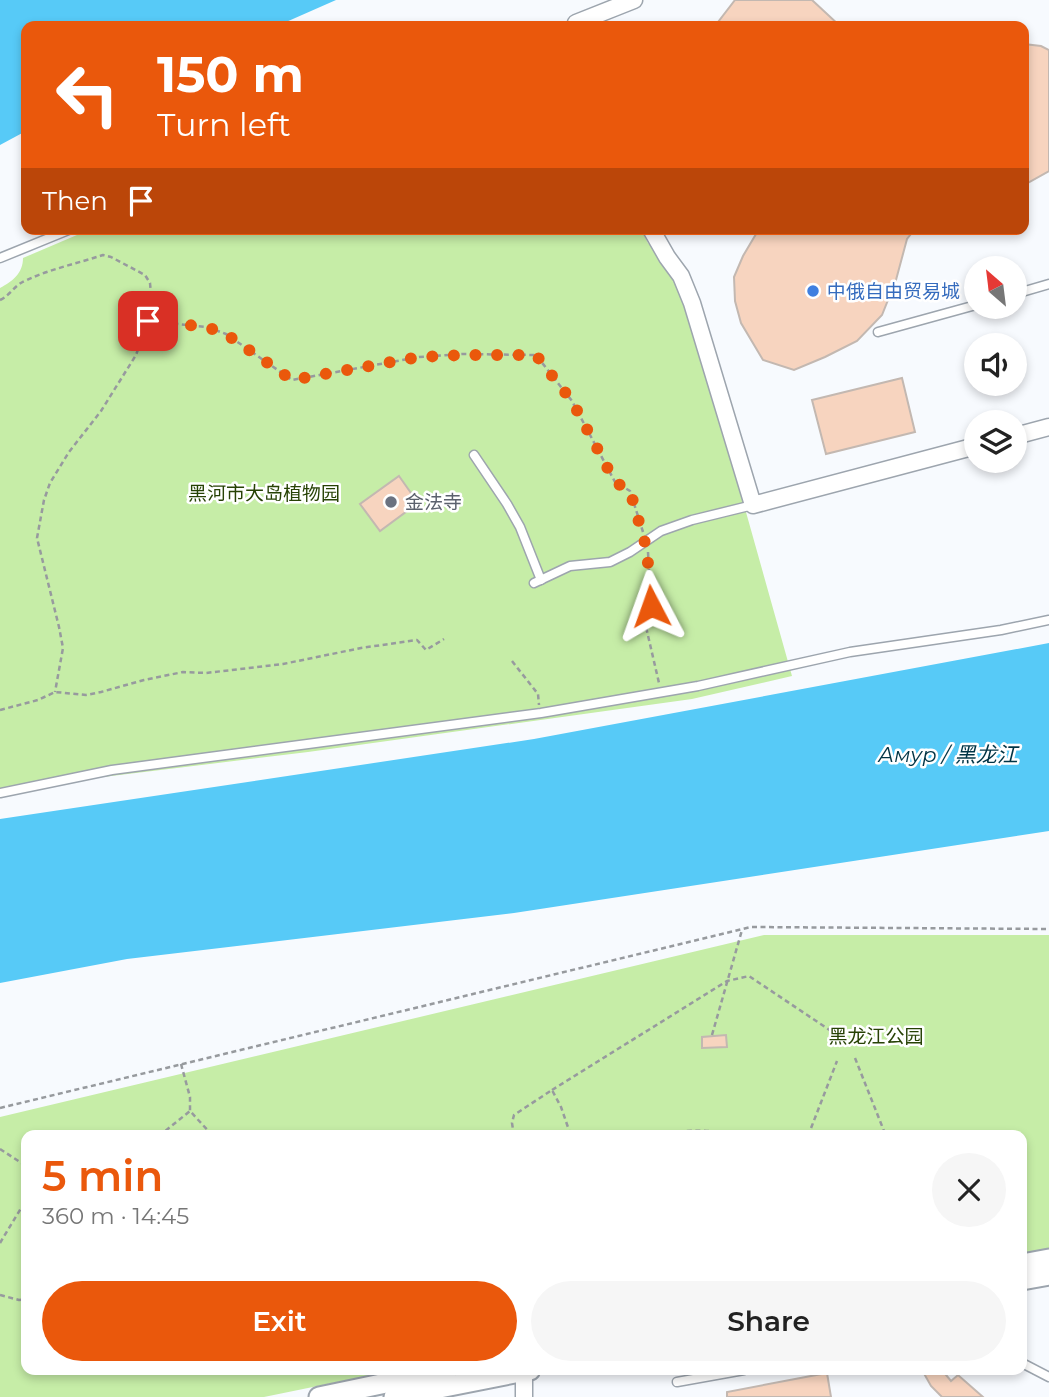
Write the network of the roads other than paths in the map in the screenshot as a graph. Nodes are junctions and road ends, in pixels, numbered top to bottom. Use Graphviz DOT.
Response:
graph roads {
  1 [pos="634,0"];
  2 [pos="581,21"];
  3 [pos="56,235"];
  4 [pos="654,235"];
  5 [pos="0,258"];
  6 [pos="1049,284"];
  7 [pos="1027,290"];
  8 [pos="964,308"];
  9 [pos="878,332"];
  10 [pos="1049,427"];
  11 [pos="1027,433"];
  12 [pos="964,449"];
  13 [pos="474,455"];
  14 [pos="753,505"];
  15 [pos="1049,620"];
  16 [pos="0,793"];
  17 [pos="1049,1259"];
  18 [pos="1027,1263"];
  19 [pos="1049,1275"];
  20 [pos="1027,1279"];
  21 [pos="1027,1366"];
  22 [pos="424,1375"];
  23 [pos="506,1375"];
  24 [pos="526,1375"];
  25 [pos="716,1375"];
  26 [pos="1049,1377"];
  27 [pos="677,1382"];
  28 [pos="318,1397"];
  29 [pos="394,1397"];
  30 [pos="524,1397"];
  1 -- 2 [label="street"];
  3 -- 5 [label="lane"];
  4 -- 14 [label="street"];
  6 -- 7 [label="lane"];
  8 -- 9 [label="lane"];
  10 -- 11 [label="street"];
  12 -- 14 [label="street"];
  13 -- 14 [label="lane"];
  15 -- 16 [label="lane"];
  17 -- 18 [label="street"];
  19 -- 20 [label="street"];
  21 -- 26 [label="lane"];
  22 -- 28 [label="street"];
  23 -- 29 [label="street"];
  24 -- 30 [label="street"];
  25 -- 27 [label="lane"];
}
